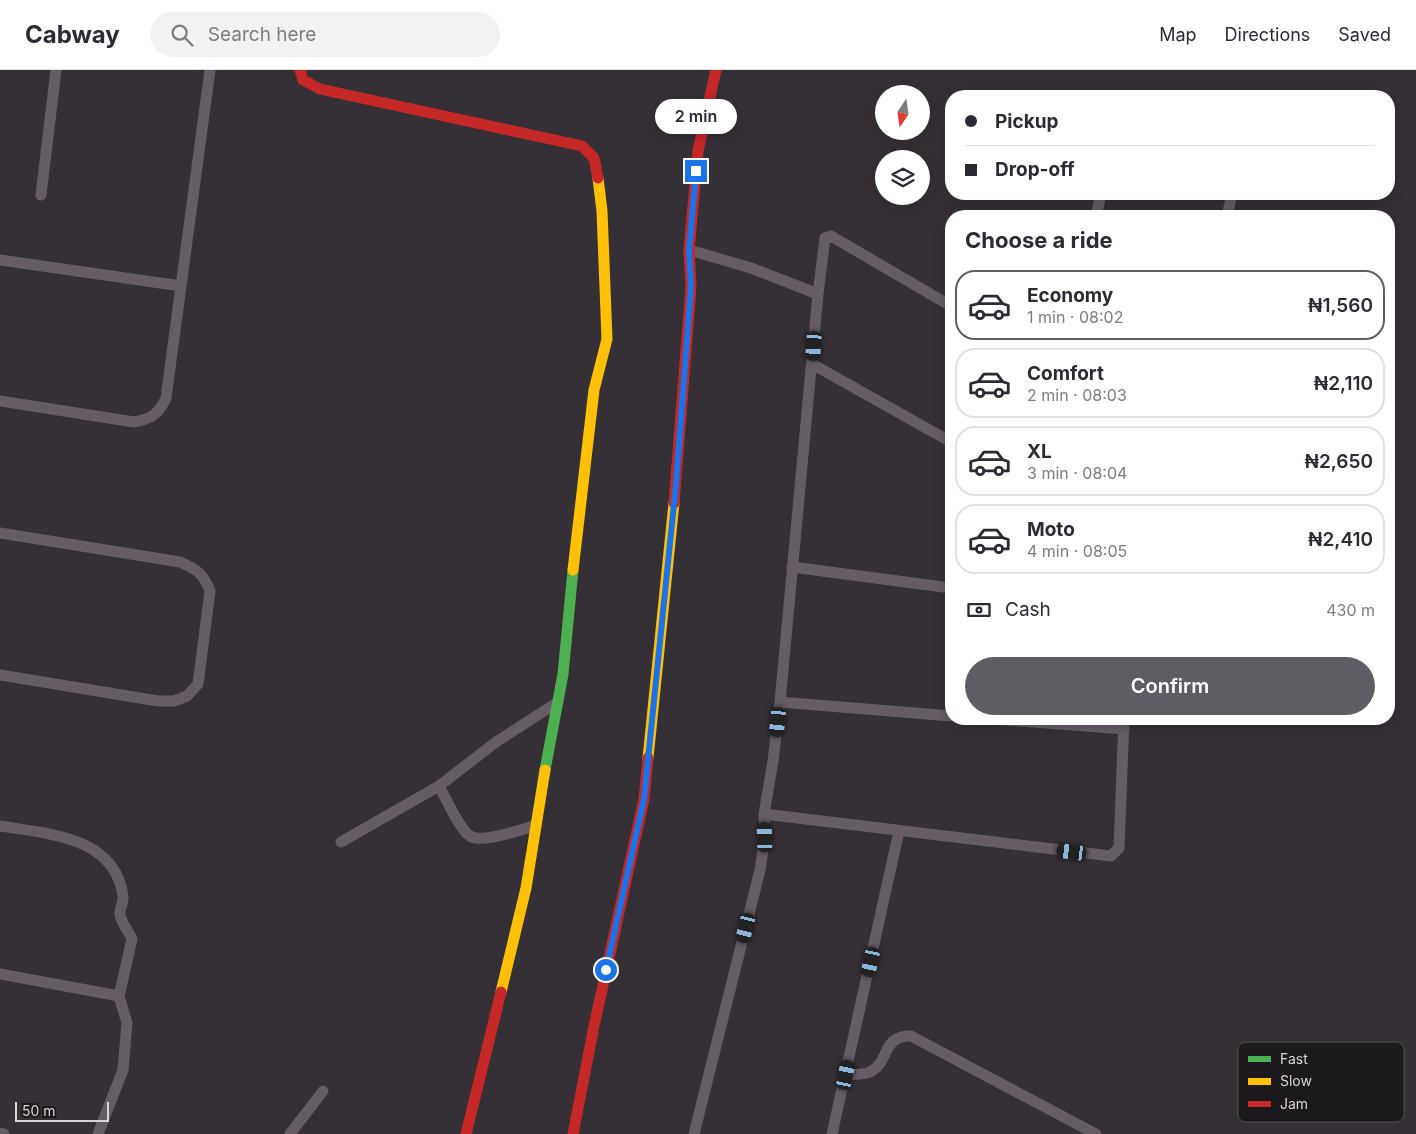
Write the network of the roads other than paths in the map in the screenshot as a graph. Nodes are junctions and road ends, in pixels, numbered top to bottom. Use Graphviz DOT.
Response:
graph roads {
  1 [pos="56,70"];
  2 [pos="210,70"];
  3 [pos="300,70"];
  4 [pos="716,70"];
  5 [pos="41,195"];
  6 [pos="689,250"];
  7 [pos="0,260"];
  8 [pos="181,286"];
  9 [pos="818,294"];
  10 [pos="945,302"];
  11 [pos="812,364"];
  12 [pos="0,401"];
  13 [pos="945,439"];
  14 [pos="0,533"];
  15 [pos="792,567"];
  16 [pos="945,587"];
  17 [pos="0,675"];
  18 [pos="558,702"];
  19 [pos="780,702"];
  20 [pos="945,716"];
  21 [pos="1124,725"];
  22 [pos="439,786"];
  23 [pos="764,814"];
  24 [pos="0,826"];
  25 [pos="535,826"];
  26 [pos="899,831"];
  27 [pos="341,842"];
  28 [pos="0,974"];
  29 [pos="119,996"];
  30 [pos="846,1075"];
  31 [pos="323,1091"];
  32 [pos="98,1134"];
  33 [pos="290,1134"];
  34 [pos="466,1134"];
  35 [pos="573,1134"];
  36 [pos="694,1134"];
  37 [pos="832,1134"];
  38 [pos="1096,1134"];
  1 -- 5 [label="street"];
  2 -- 8 [label="street"];
  3 -- 18 [label="street"];
  4 -- 6 [label="street"];
  6 -- 9 [label="street"];
  6 -- 35 [label="street"];
  7 -- 8 [label="street"];
  8 -- 12 [label="street"];
  9 -- 10 [label="street"];
  9 -- 11 [label="street"];
  11 -- 13 [label="street"];
  11 -- 15 [label="street"];
  14 -- 17 [label="street"];
  15 -- 16 [label="street"];
  15 -- 19 [label="street"];
  18 -- 22 [label="street"];
  18 -- 25 [label="street"];
  19 -- 20 [label="street"];
  19 -- 23 [label="street"];
  21 -- 26 [label="street"];
  22 -- 25 [label="street"];
  22 -- 27 [label="street"];
  23 -- 26 [label="street"];
  23 -- 36 [label="street"];
  24 -- 29 [label="street"];
  25 -- 34 [label="street"];
  26 -- 30 [label="street"];
  28 -- 29 [label="street"];
  29 -- 32 [label="street"];
  30 -- 37 [label="street"];
  30 -- 38 [label="street"];
  31 -- 33 [label="street"];
}
